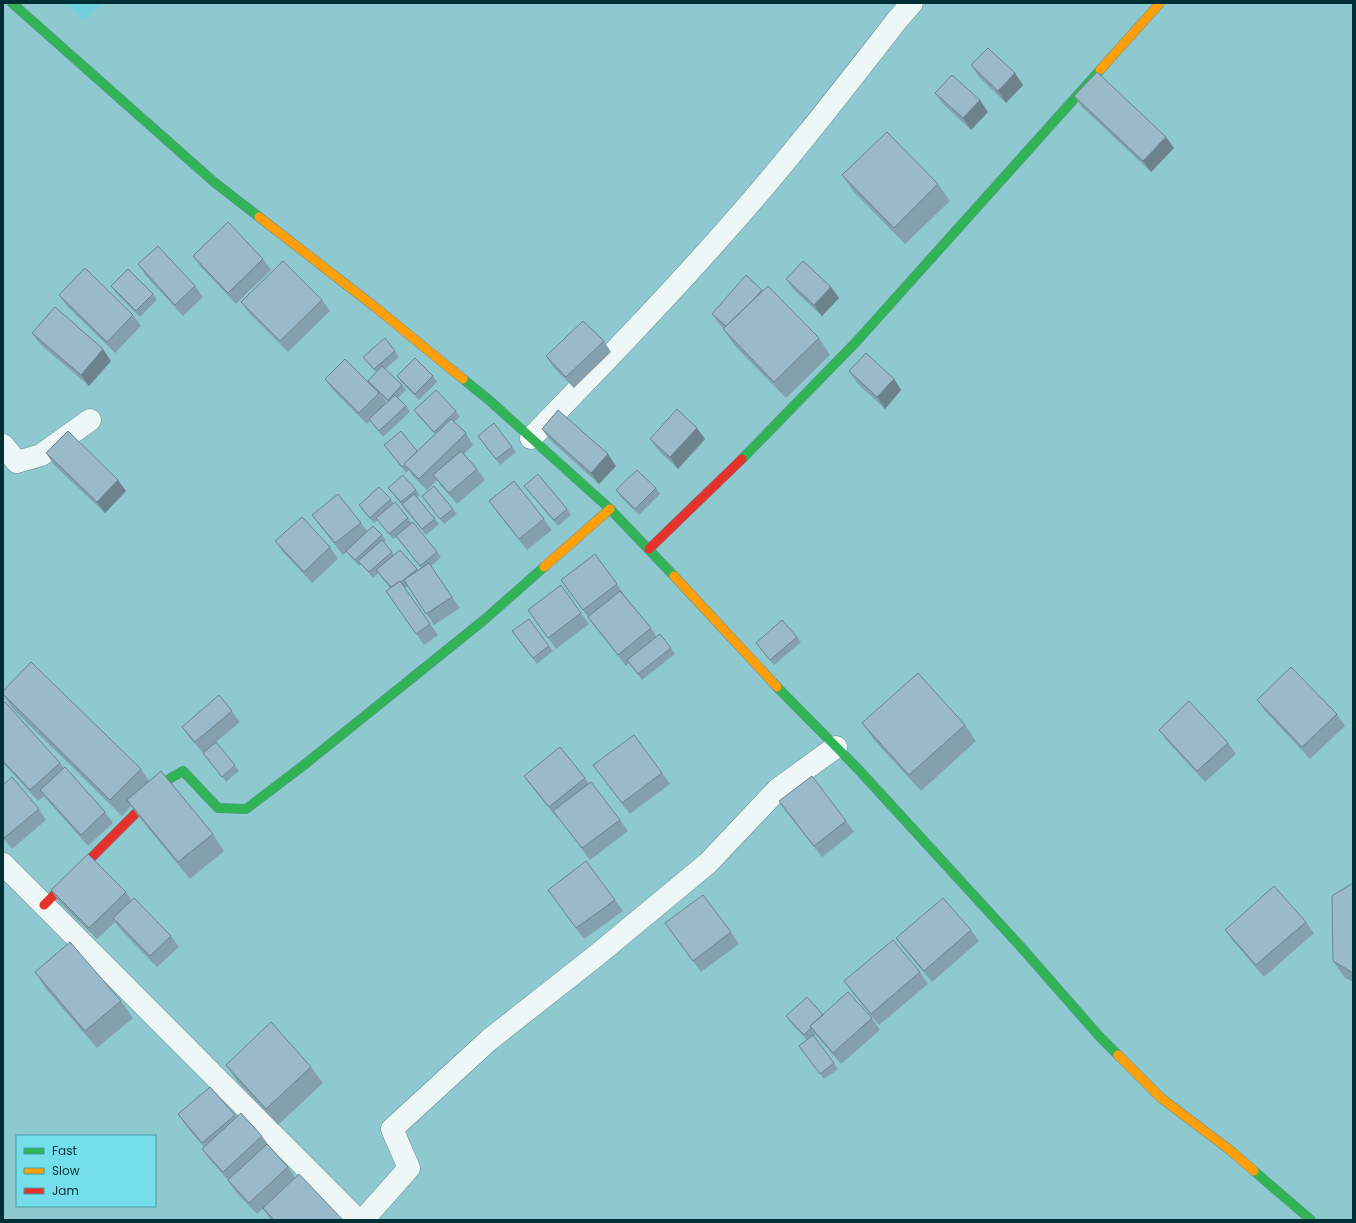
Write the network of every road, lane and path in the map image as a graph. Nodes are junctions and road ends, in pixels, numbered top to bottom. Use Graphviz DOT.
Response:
graph roads {
  1 [pos="12,3"];
  2 [pos="912,3"];
  3 [pos="1160,3"];
  4 [pos="90,420"];
  5 [pos="530,438"];
  6 [pos="3,445"];
  7 [pos="610,509"];
  8 [pos="649,548"];
  9 [pos="836,747"];
  10 [pos="3,864"];
  11 [pos="44,905"];
  12 [pos="358,1220"];
  13 [pos="363,1220"];
  14 [pos="1311,1220"];
  1 -- 5 [label="street"];
  2 -- 5 [label="street"];
  3 -- 8 [label="street"];
  4 -- 6 [label="street"];
  5 -- 7 [label="street"];
  7 -- 8 [label="street"];
  7 -- 11 [label="street"];
  8 -- 9 [label="street"];
  9 -- 13 [label="street"];
  9 -- 14 [label="street"];
  10 -- 11 [label="street"];
  11 -- 12 [label="street"];
}
